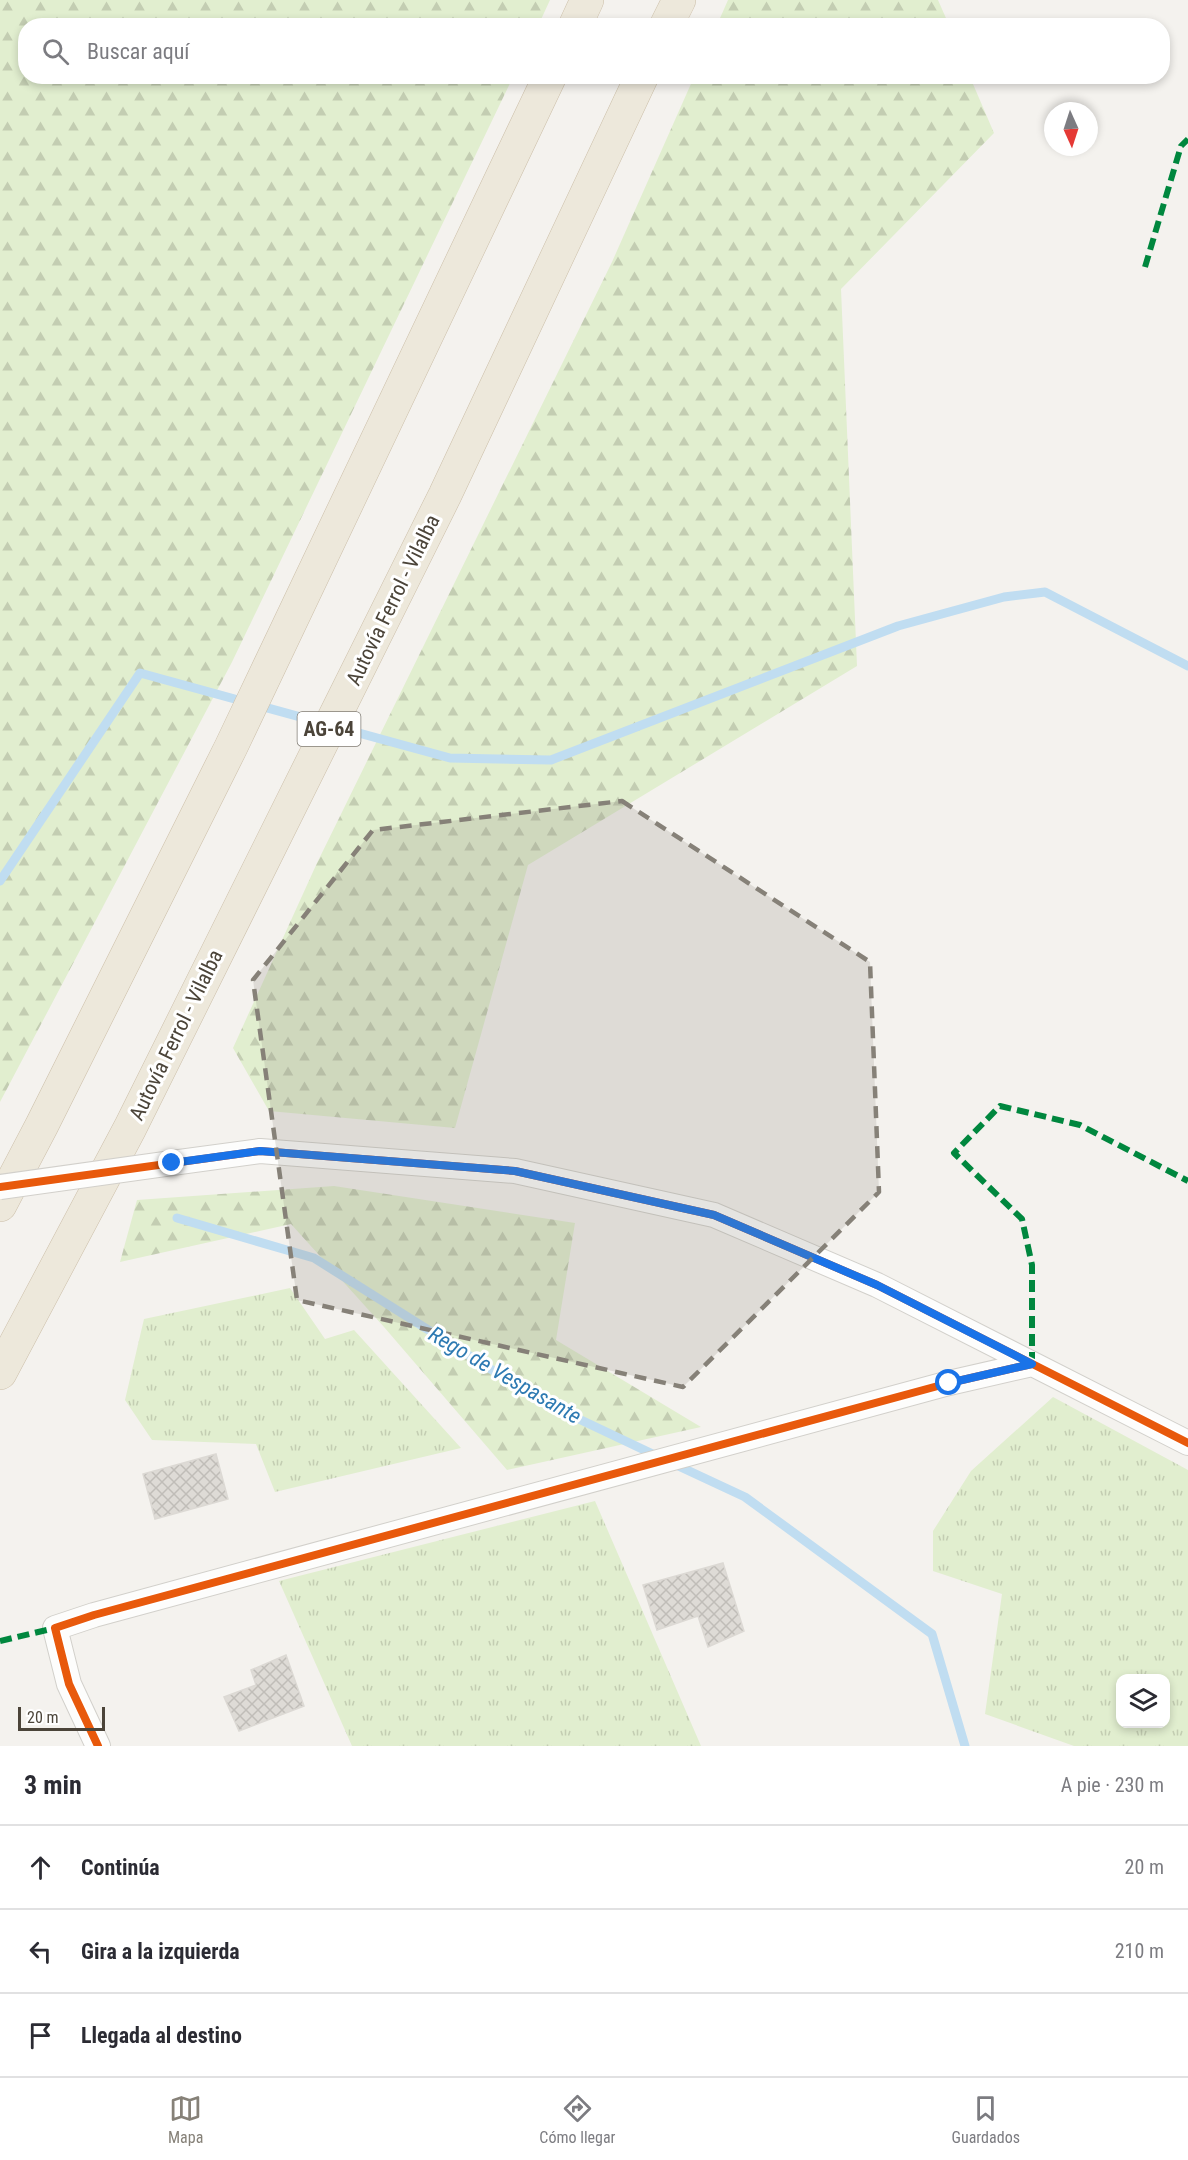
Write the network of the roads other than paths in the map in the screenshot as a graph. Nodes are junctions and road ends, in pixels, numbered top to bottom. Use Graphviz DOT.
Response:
graph roads {
  1 [pos="587,0"];
  2 [pos="679,0"];
  3 [pos="579,18"];
  4 [pos="670,18"];
  5 [pos="546,84"];
  6 [pos="638,84"];
  7 [pos="0,1187"];
  8 [pos="0,1205"];
  9 [pos="1032,1364"];
  10 [pos="0,1373"];
  11 [pos="1188,1443"];
  12 [pos="98,1746"];
  1 -- 3 [label="highway"];
  2 -- 4 [label="highway"];
  5 -- 8 [label="highway"];
  6 -- 10 [label="highway, Autovía Ferrol - Vilalba / AG-64"];
  7 -- 9 [label="street, bridge"];
  9 -- 11 [label="street"];
  9 -- 12 [label="street"];
}
